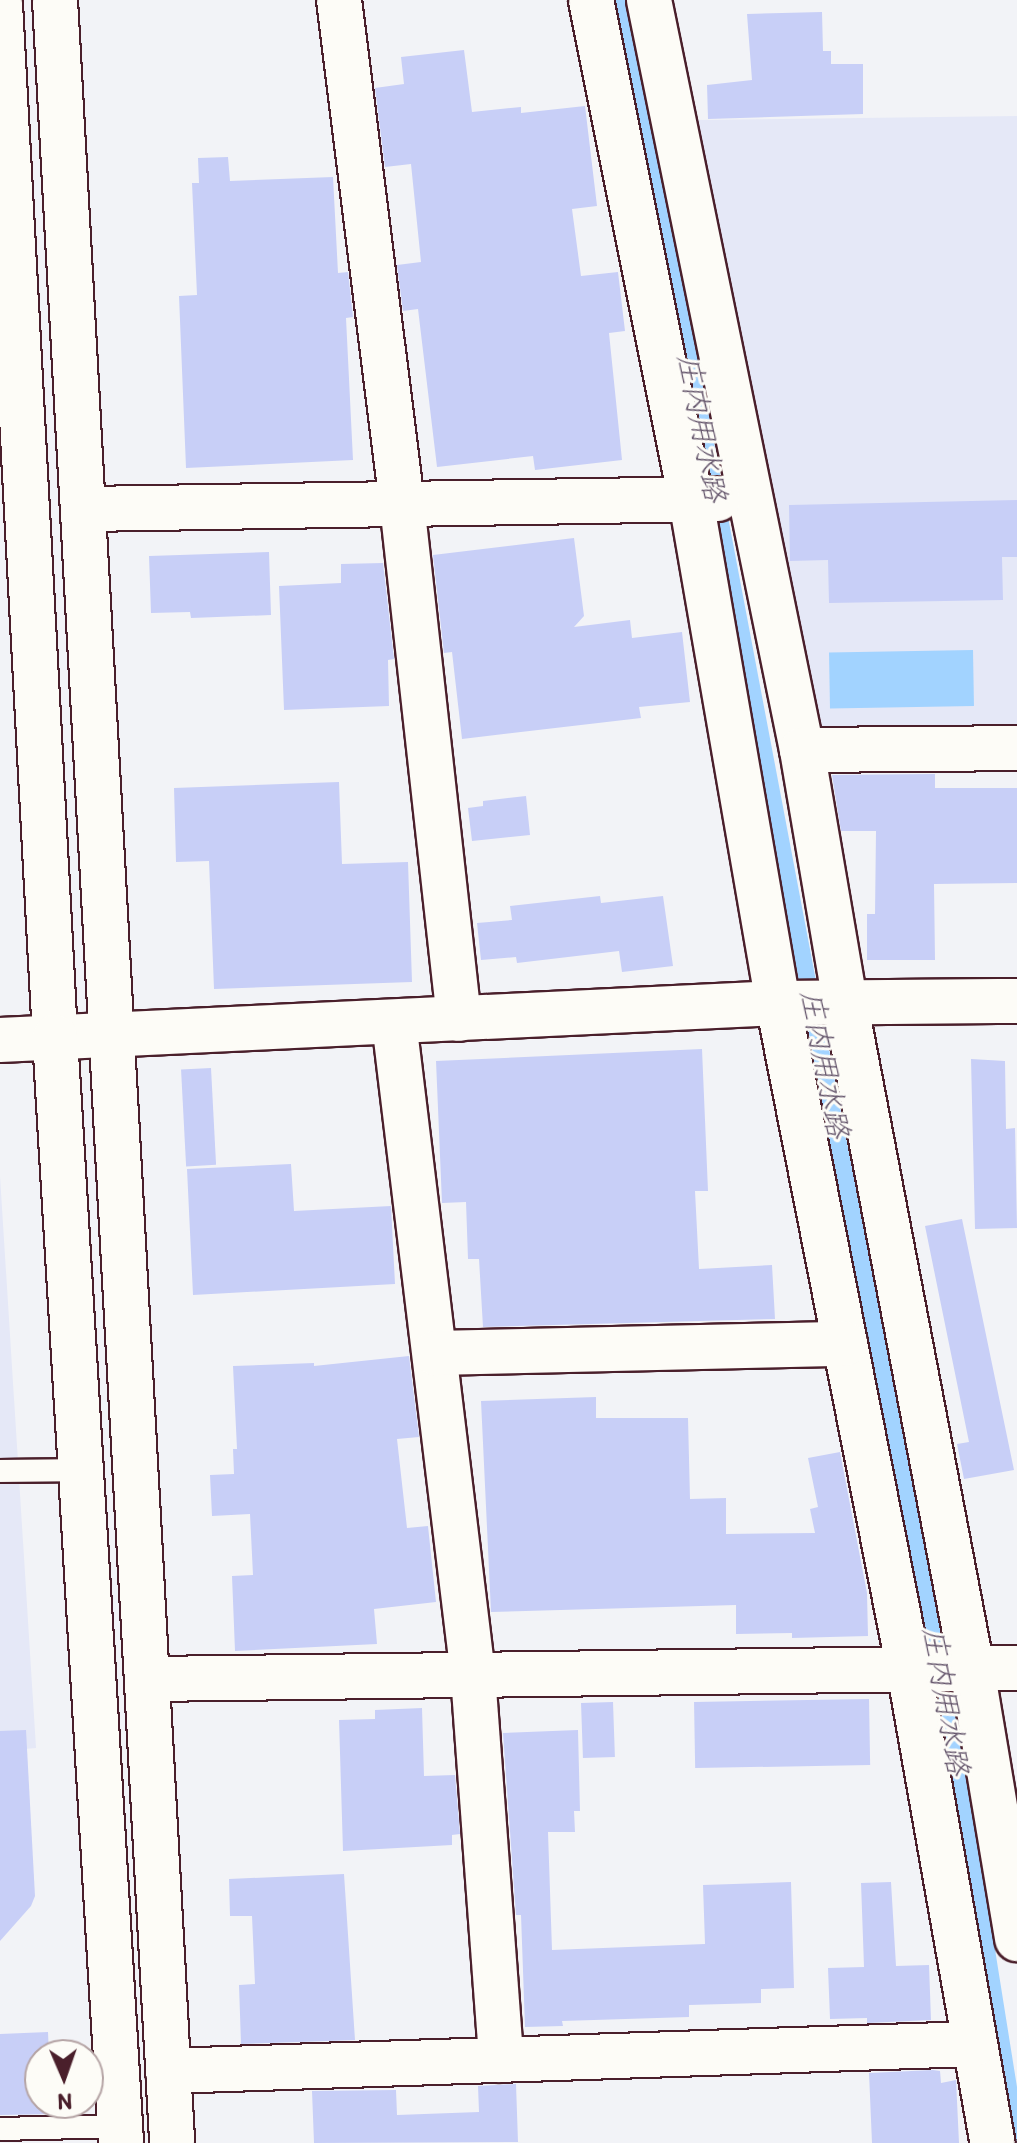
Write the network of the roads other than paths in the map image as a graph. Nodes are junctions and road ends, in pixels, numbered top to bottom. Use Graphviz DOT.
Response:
graph roads {
  1 [pos="55,0"];
  2 [pos="339,0"];
  3 [pos="591,0"];
  4 [pos="649,0"];
  5 [pos="0,4"];
  6 [pos="720,499"];
  7 [pos="402,504"];
  8 [pos="85,509"];
  9 [pos="1017,748"];
  10 [pos="802,750"];
  11 [pos="1017,1001"];
  12 [pos="812,1003"];
  13 [pos="459,1019"];
  14 [pos="394,1022"];
  15 [pos="111,1035"];
  16 [pos="55,1037"];
  17 [pos="0,1040"];
  18 [pos="845,1344"];
  19 [pos="435,1353"];
  20 [pos="81,1470"];
  21 [pos="0,1471"];
  22 [pos="1017,1668"];
  23 [pos="941,1669"];
  24 [pos="473,1675"];
  25 [pos="149,1679"];
  26 [pos="1017,1939"];
  27 [pos="975,2044"];
  28 [pos="501,2060"];
  29 [pos="168,2071"];
  30 [pos="0,2129"];
  31 [pos="121,2134"];
  32 [pos="172,2143"];
  33 [pos="993,2143"];
  1 -- 8 [label="street"];
  2 -- 7 [label="street"];
  3 -- 6 [label="street"];
  4 -- 6 [label="street"];
  5 -- 16 [label="street"];
  6 -- 7 [label="street"];
  6 -- 10 [label="street"];
  6 -- 12 [label="street"];
  7 -- 8 [label="street"];
  7 -- 13 [label="street"];
  8 -- 15 [label="street"];
  9 -- 10 [label="street"];
  10 -- 12 [label="street"];
  11 -- 12 [label="street"];
  12 -- 13 [label="street"];
  12 -- 18 [label="street"];
  12 -- 23 [label="street"];
  13 -- 14 [label="street"];
  14 -- 15 [label="street"];
  14 -- 19 [label="street"];
  15 -- 16 [label="street"];
  15 -- 25 [label="street"];
  16 -- 17 [label="street"];
  16 -- 20 [label="street"];
  18 -- 19 [label="street"];
  18 -- 23 [label="street"];
  19 -- 24 [label="street"];
  20 -- 21 [label="lane"];
  20 -- 31 [label="street"];
  22 -- 23 [label="street"];
  23 -- 24 [label="street"];
  23 -- 26 [label="street"];
  23 -- 27 [label="street"];
  24 -- 25 [label="street"];
  24 -- 28 [label="street"];
  25 -- 29 [label="street"];
  27 -- 28 [label="street"];
  27 -- 33 [label="street"];
  28 -- 29 [label="street"];
  29 -- 32 [label="street"];
  30 -- 31 [label="lane"];
}
